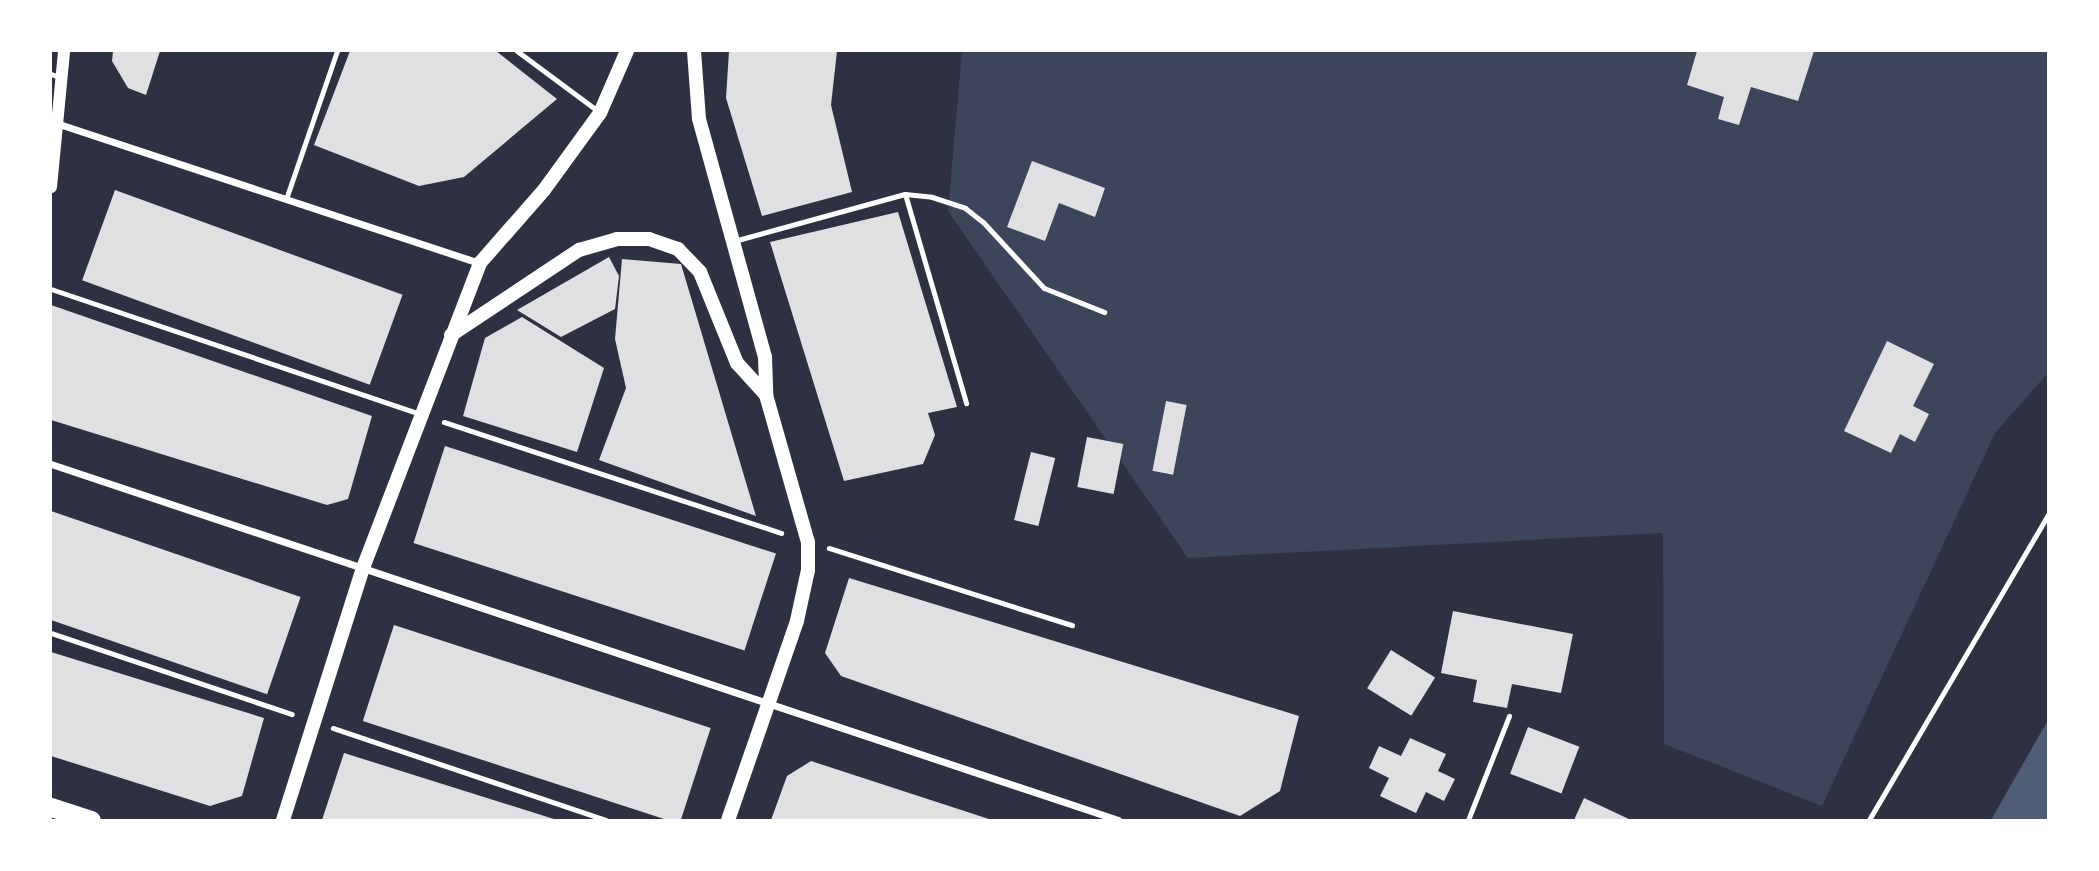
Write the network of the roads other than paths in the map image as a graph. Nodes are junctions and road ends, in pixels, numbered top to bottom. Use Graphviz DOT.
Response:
graph roads {
  1 [pos="64,51"];
  2 [pos="337,51"];
  3 [pos="517,51"];
  4 [pos="627,51"];
  5 [pos="694,51"];
  6 [pos="56,76"];
  7 [pos="600,113"];
  8 [pos="59,124"];
  9 [pos="51,187"];
  10 [pos="905,194"];
  11 [pos="286,199"];
  12 [pos="731,242"];
  13 [pos="480,263"];
  14 [pos="51,289"];
  15 [pos="1104,312"];
  16 [pos="449,335"];
  17 [pos="766,395"];
  18 [pos="966,402"];
  19 [pos="419,414"];
  20 [pos="51,464"];
  21 [pos="363,568"];
  22 [pos="768,705"];
  23 [pos="1509,716"];
  24 [pos="51,807"];
  25 [pos="91,820"];
  26 [pos="283,820"];
  27 [pos="728,820"];
  28 [pos="1118,820"];
  29 [pos="1468,820"];
  1 -- 6 [label="street"];
  2 -- 11 [label="lane"];
  3 -- 7 [label="lane"];
  4 -- 7 [label="main road"];
  5 -- 12 [label="main road"];
  6 -- 8 [label="street"];
  7 -- 13 [label="main road"];
  8 -- 9 [label="street"];
  8 -- 11 [label="street"];
  10 -- 12 [label="lane"];
  10 -- 15 [label="lane"];
  10 -- 18 [label="lane"];
  11 -- 13 [label="street"];
  12 -- 17 [label="main road"];
  13 -- 16 [label="main road"];
  14 -- 19 [label="lane"];
  16 -- 17 [label="main road"];
  16 -- 19 [label="main road"];
  17 -- 22 [label="main road"];
  19 -- 21 [label="main road"];
  20 -- 21 [label="street"];
  21 -- 22 [label="street"];
  21 -- 26 [label="main road"];
  22 -- 27 [label="main road"];
  22 -- 28 [label="street"];
  23 -- 29 [label="lane"];
  24 -- 25 [label="highway"];
}
